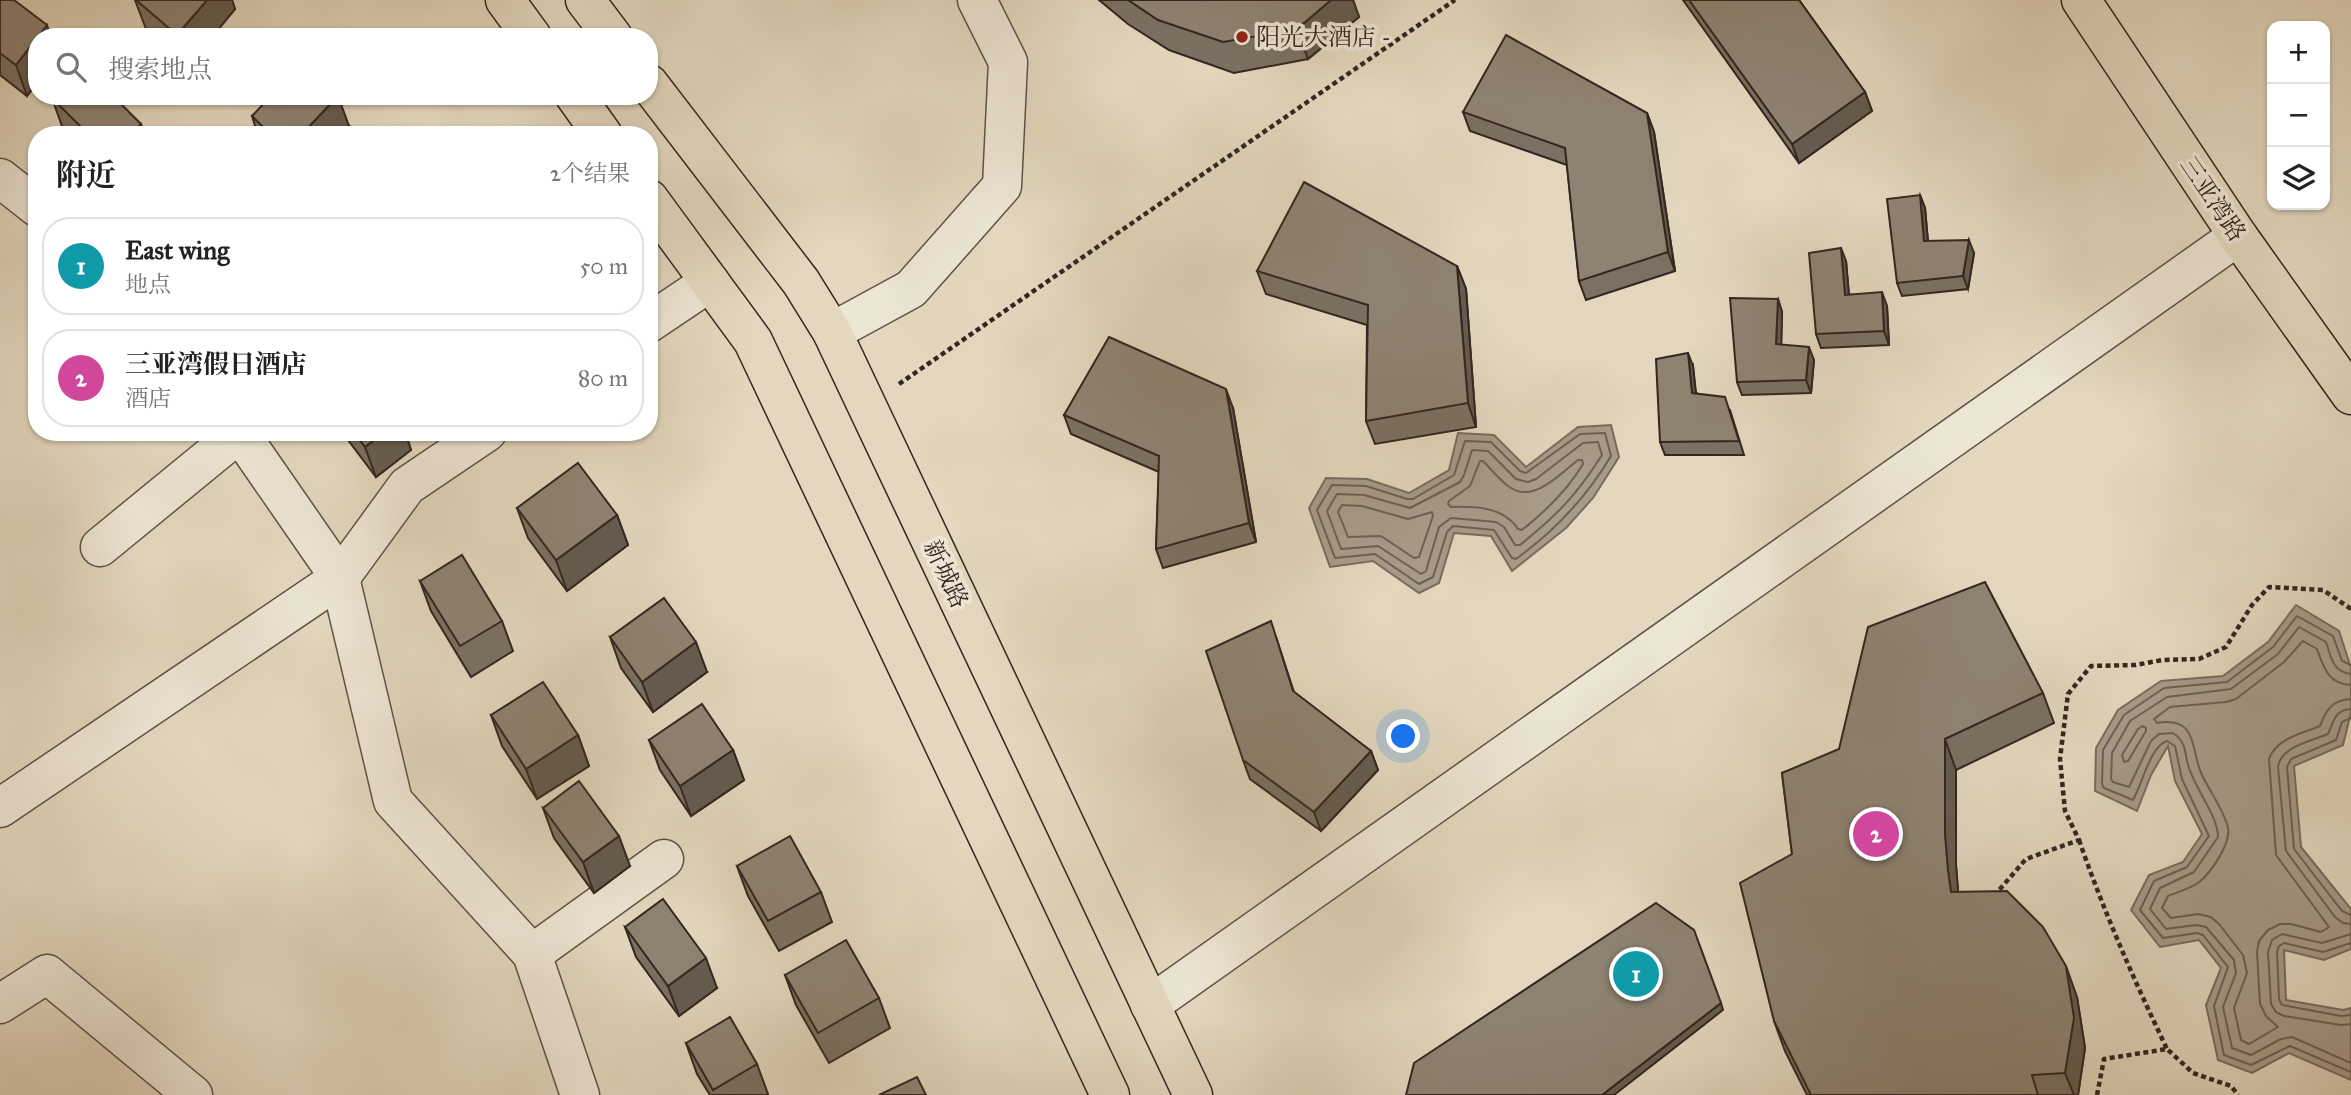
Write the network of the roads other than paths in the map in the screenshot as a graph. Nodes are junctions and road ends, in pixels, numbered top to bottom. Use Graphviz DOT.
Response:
graph roads {
  1 [pos="505,0"];
  2 [pos="585,0"];
  3 [pos="977,0"];
  4 [pos="2081,0"];
  5 [pos="525,28"];
  6 [pos="606,28"];
  7 [pos="658,96"];
  8 [pos="581,105"];
  9 [pos="597,126"];
  10 [pos="0,178"];
  11 [pos="28,200"];
  12 [pos="658,211"];
  13 [pos="2238,236"];
  14 [pos="710,282"];
  15 [pos="658,317"];
  16 [pos="832,332"];
  17 [pos="2351,395"];
  18 [pos="227,441"];
  19 [pos="243,441"];
  20 [pos="474,441"];
  21 [pos="100,547"];
  22 [pos="340,578"];
  23 [pos="0,808"];
  24 [pos="664,859"];
  25 [pos="532,954"];
  26 [pos="0,1004"];
  27 [pos="1150,1005"];
  28 [pos="193,1095"];
  29 [pos="580,1095"];
  30 [pos="1110,1095"];
  31 [pos="1193,1095"];
  1 -- 5 [label="main road"];
  2 -- 6 [label="main road"];
  3 -- 16 [label="street"];
  4 -- 13 [label="main road, 三亚湾路"];
  7 -- 16 [label="main road, 新城路"];
  8 -- 9 [label="main road"];
  10 -- 11 [label="street"];
  12 -- 14 [label="main road"];
  13 -- 17 [label="main road, 三亚湾路"];
  13 -- 27 [label="street"];
  14 -- 15 [label="street"];
  14 -- 30 [label="main road"];
  16 -- 27 [label="main road, 新城路"];
  18 -- 21 [label="street"];
  19 -- 22 [label="street"];
  20 -- 22 [label="street"];
  22 -- 23 [label="street"];
  22 -- 25 [label="street"];
  24 -- 25 [label="street"];
  25 -- 29 [label="street"];
  26 -- 28 [label="street"];
  27 -- 31 [label="main road, 新城路"];
}
